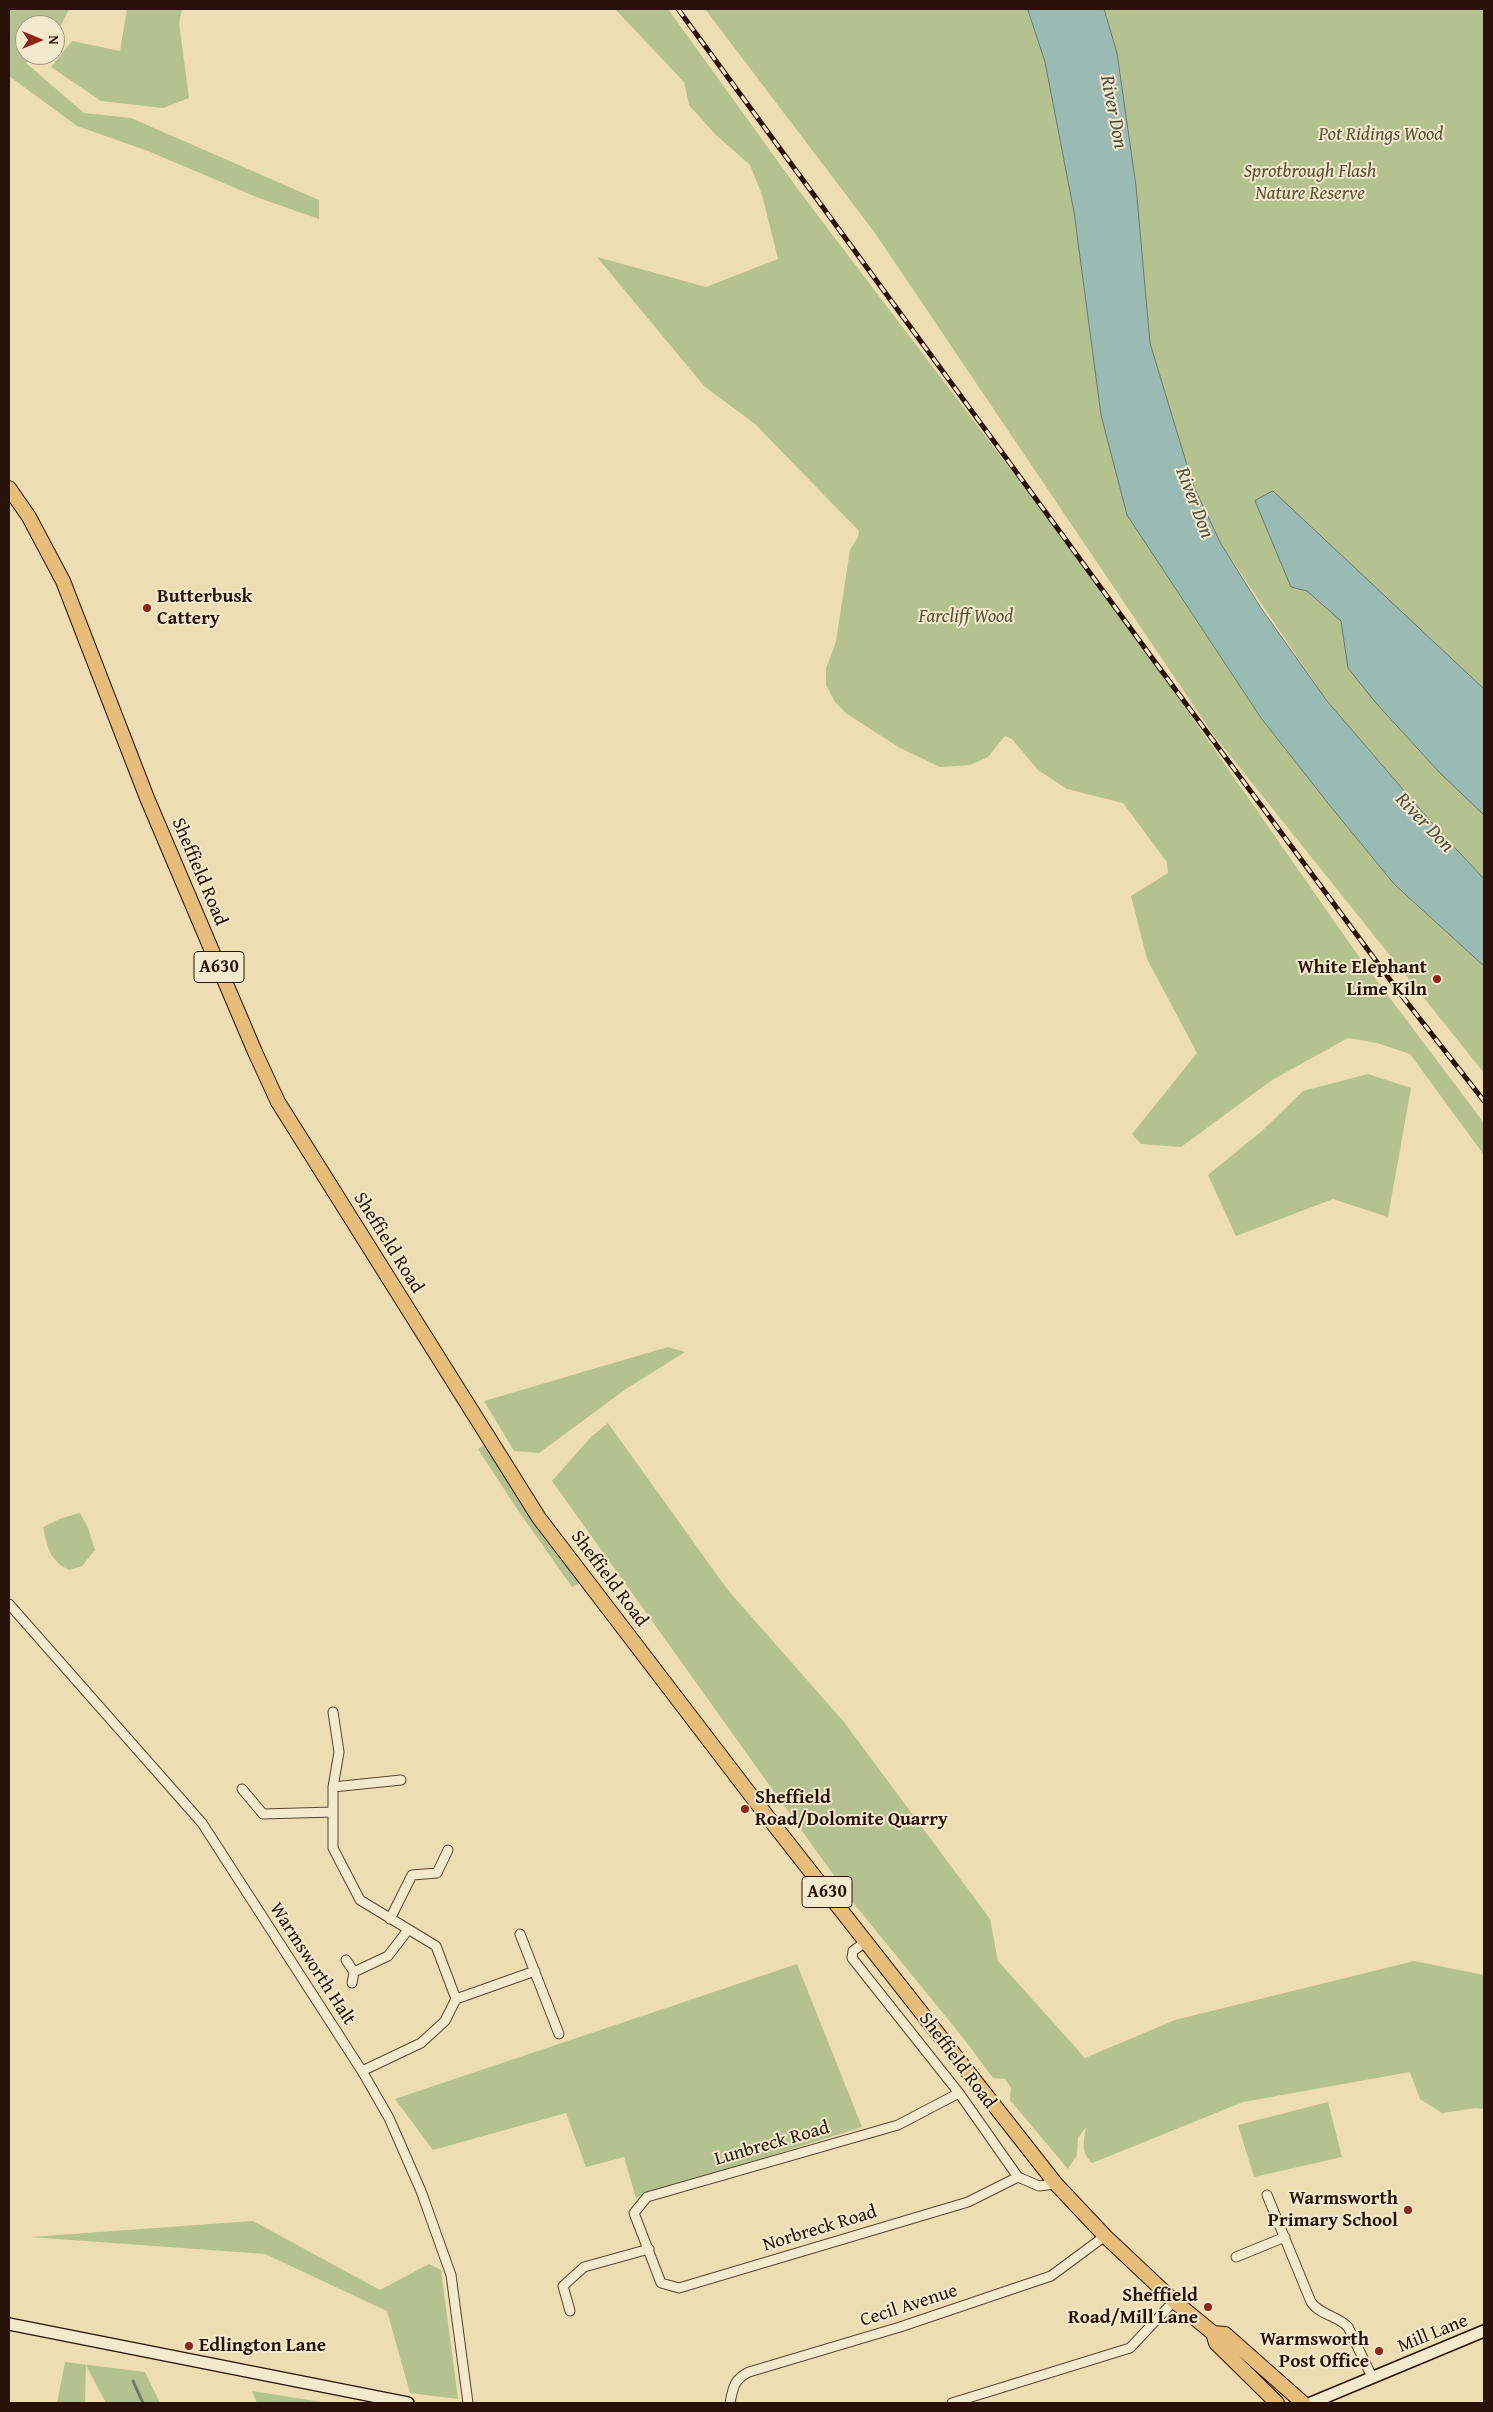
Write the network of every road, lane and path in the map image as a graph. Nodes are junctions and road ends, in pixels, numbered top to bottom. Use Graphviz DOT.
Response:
graph roads {
  1 [pos="9,488"];
  2 [pos="9,1604"];
  3 [pos="333,1712"];
  4 [pos="401,1780"];
  5 [pos="333,1787"];
  6 [pos="242,1789"];
  7 [pos="333,1812"];
  8 [pos="448,1850"];
  9 [pos="390,1919"];
  10 [pos="408,1930"];
  11 [pos="520,1934"];
  12 [pos="865,1942"];
  13 [pos="346,1960"];
  14 [pos="535,1971"];
  15 [pos="354,1972"];
  16 [pos="352,1982"];
  17 [pos="456,1999"];
  18 [pos="559,2034"];
  19 [pos="362,2071"];
  20 [pos="960,2093"];
  21 [pos="1018,2177"];
  22 [pos="1056,2184"];
  23 [pos="1267,2195"];
  24 [pos="1105,2236"];
  25 [pos="1285,2237"];
  26 [pos="650,2249"];
  27 [pos="1236,2256"];
  28 [pos="1174,2301"];
  29 [pos="570,2310"];
  30 [pos="9,2324"];
  31 [pos="1484,2332"];
  32 [pos="1212,2333"];
  33 [pos="1372,2377"];
  34 [pos="408,2403"];
  35 [pos="468,2403"];
  36 [pos="730,2403"];
  37 [pos="952,2403"];
  38 [pos="1277,2403"];
  39 [pos="1303,2403"];
  40 [pos="1311,2403"];
  1 -- 12 [label="main road, Sheffield Road / A630"];
  2 -- 19 [label="street, Warmsworth Halt"];
  3 -- 5 [label="street"];
  4 -- 5 [label="street"];
  5 -- 7 [label="street"];
  6 -- 7 [label="street"];
  7 -- 9 [label="street"];
  8 -- 9 [label="street"];
  9 -- 10 [label="street"];
  10 -- 15 [label="street"];
  10 -- 17 [label="street"];
  11 -- 14 [label="street"];
  12 -- 20 [label="street, Sheffield Road"];
  12 -- 22 [label="main road, Sheffield Road / A630"];
  13 -- 15 [label="street"];
  14 -- 17 [label="street"];
  14 -- 18 [label="street"];
  15 -- 16 [label="street"];
  17 -- 19 [label="street"];
  19 -- 35 [label="street, Warmsworth Halt"];
  20 -- 21 [label="street, Sheffield Road"];
  20 -- 26 [label="street, Lunbreck Road"];
  21 -- 22 [label="street"];
  21 -- 26 [label="street, Norbreck Road"];
  22 -- 24 [label="main road, Sheffield Road / A630"];
  23 -- 25 [label="street"];
  24 -- 28 [label="main road, Sheffield Road / A630"];
  24 -- 36 [label="street, Cecil Avenue"];
  25 -- 27 [label="street"];
  25 -- 33 [label="street"];
  26 -- 29 [label="street"];
  28 -- 32 [label="main road, Sheffield Road / A630"];
  28 -- 37 [label="street"];
  30 -- 34 [label="main road"];
  31 -- 33 [label="main road, Mill Lane"];
  32 -- 38 [label="main road, Sheffield Road / A630"];
  32 -- 39 [label="main road, Sheffield Road / A630"];
  33 -- 40 [label="main road, Mill Lane"];
}
